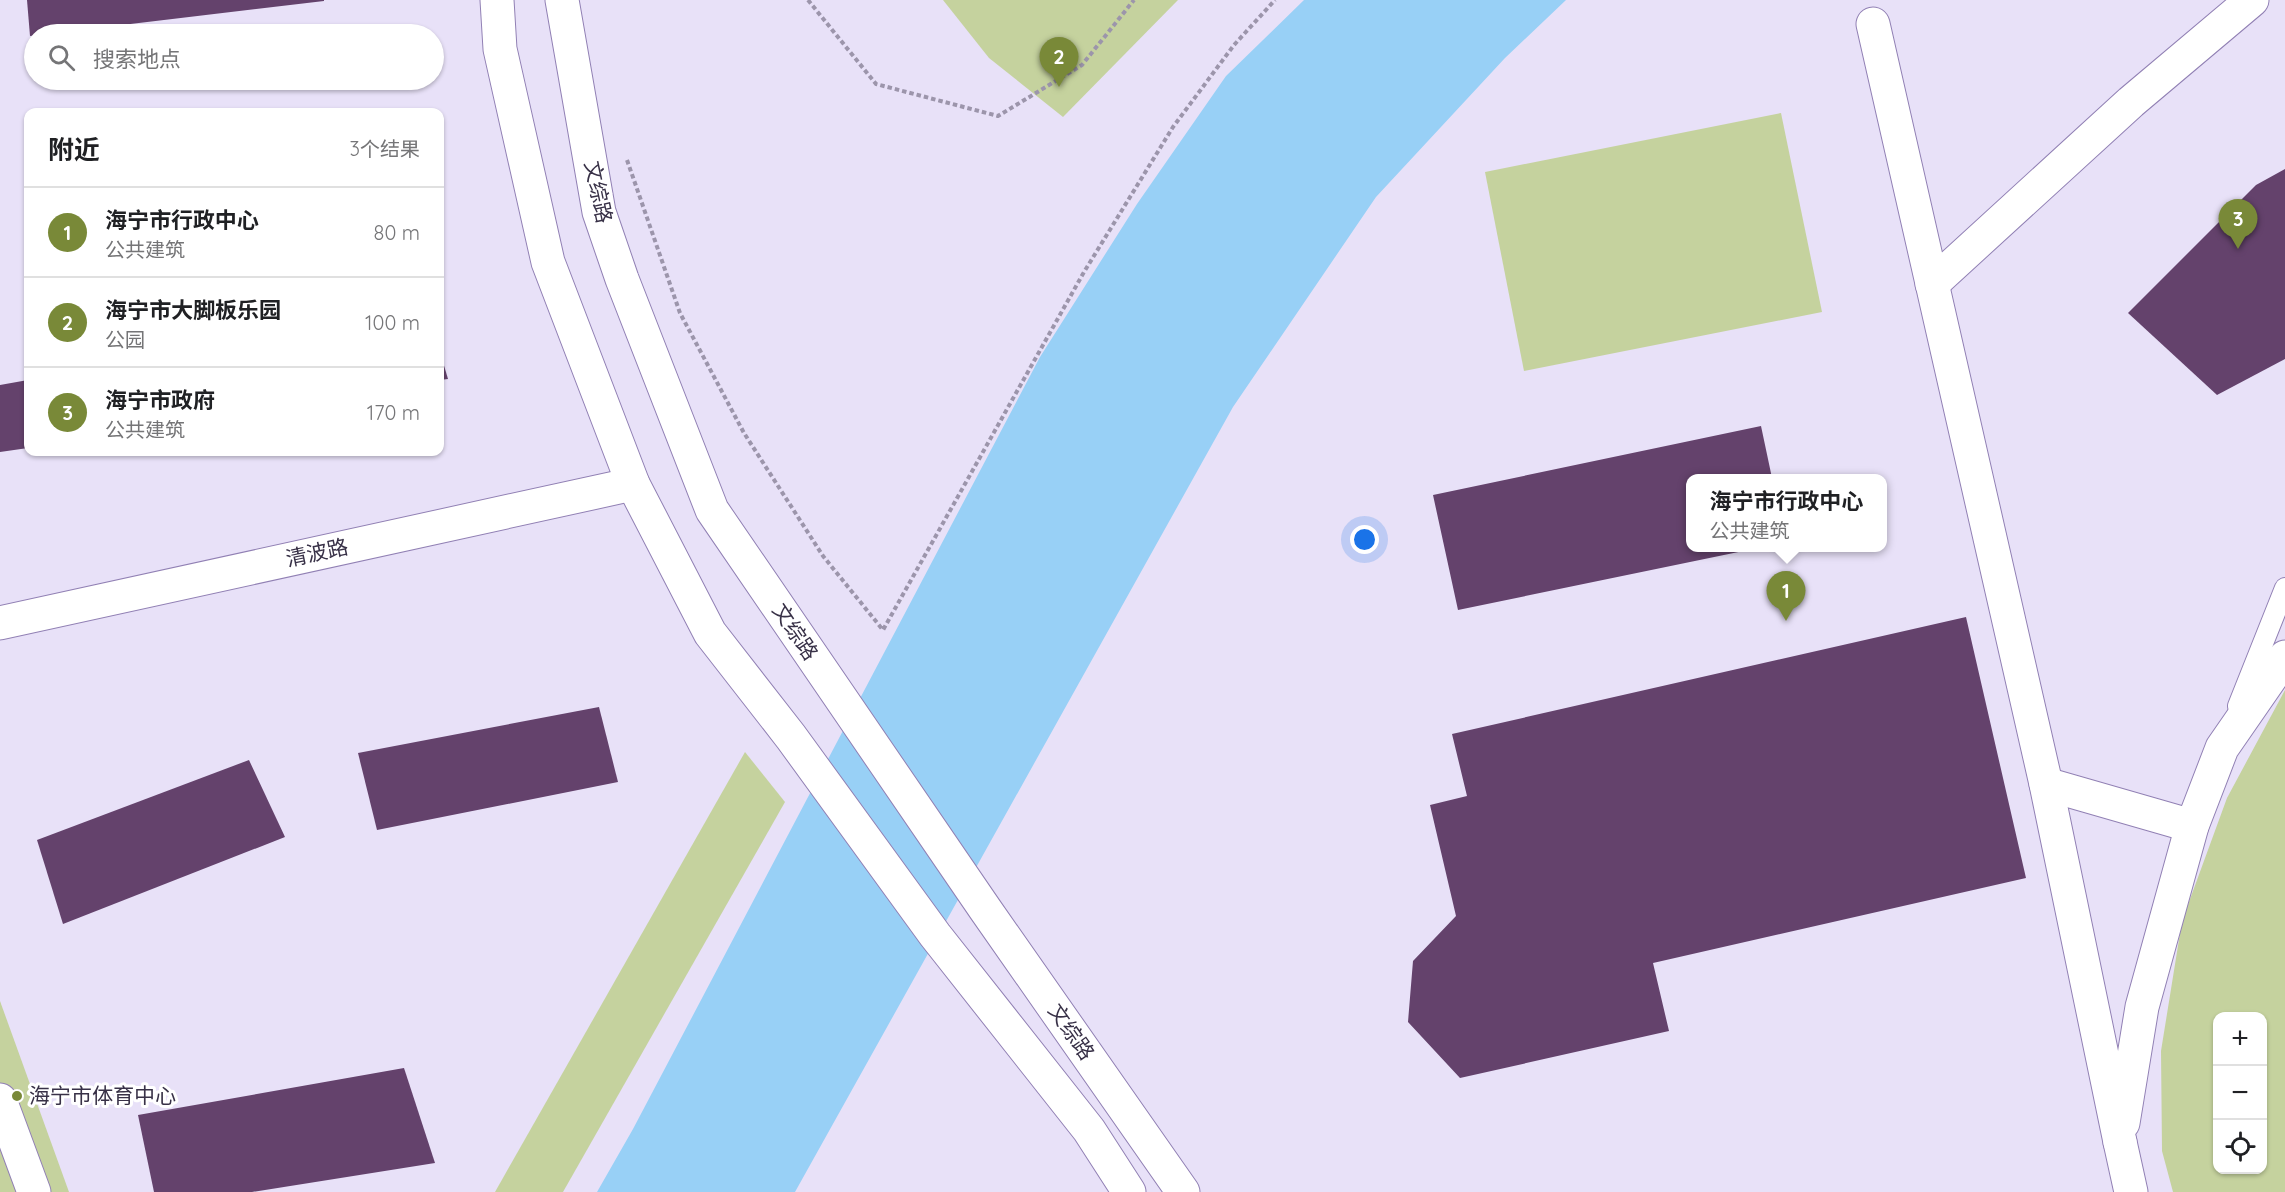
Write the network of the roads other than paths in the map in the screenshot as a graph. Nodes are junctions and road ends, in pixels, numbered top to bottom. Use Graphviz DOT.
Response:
graph roads {
  1 [pos="497,0"];
  2 [pos="562,0"];
  3 [pos="2252,0"];
  4 [pos="1873,24"];
  5 [pos="1932,284"];
  6 [pos="633,484"];
  7 [pos="2285,588"];
  8 [pos="0,623"];
  9 [pos="2285,657"];
  10 [pos="2222,747"];
  11 [pos="2046,784"];
  12 [pos="2192,826"];
  13 [pos="0,1100"];
  14 [pos="2120,1142"];
  15 [pos="34,1192"];
  16 [pos="1129,1192"];
  17 [pos="1183,1192"];
  18 [pos="2131,1192"];
  1 -- 6 [label="street"];
  2 -- 17 [label="street, 文综路"];
  3 -- 5 [label="street"];
  4 -- 5 [label="street"];
  5 -- 11 [label="street"];
  6 -- 8 [label="street, 清波路"];
  6 -- 16 [label="street"];
  7 -- 10 [label="lane"];
  9 -- 10 [label="street"];
  10 -- 12 [label="street"];
  11 -- 12 [label="street"];
  11 -- 14 [label="street"];
  12 -- 14 [label="street"];
  13 -- 15 [label="street"];
  14 -- 18 [label="street"];
}
